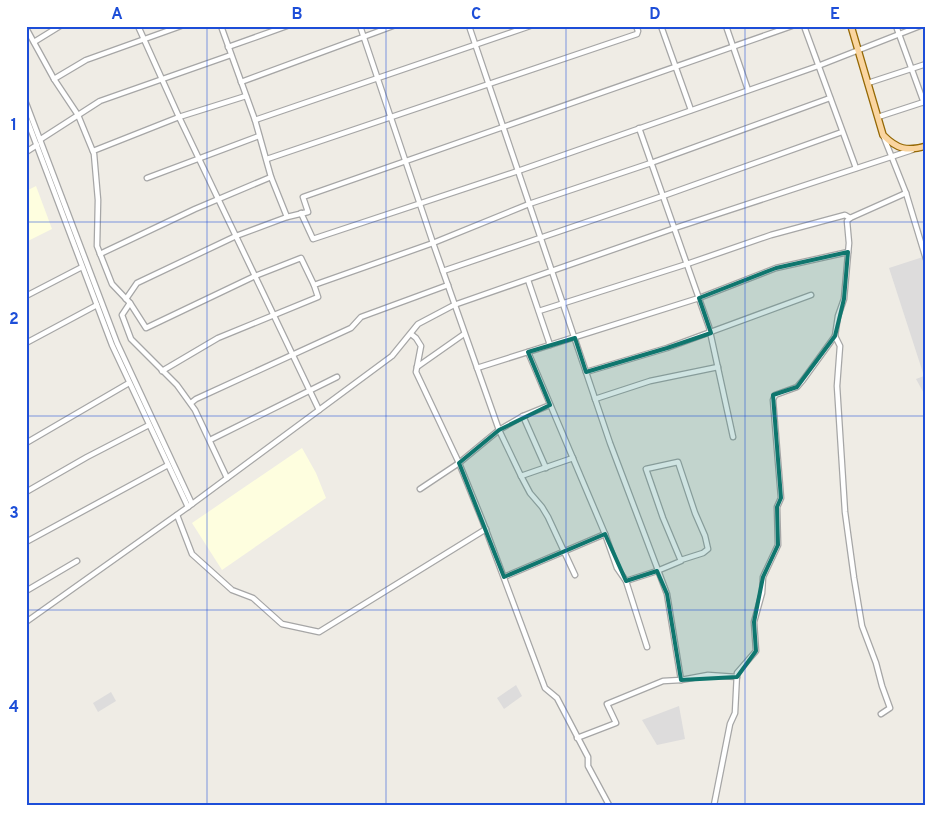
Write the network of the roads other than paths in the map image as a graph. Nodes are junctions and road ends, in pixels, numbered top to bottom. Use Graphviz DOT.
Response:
graph roads {
  1 [pos="60,26"];
  2 [pos="138,26"];
  3 [pos="181,26"];
  4 [pos="222,26"];
  5 [pos="287,26"];
  6 [pos="360,26"];
  7 [pos="393,26"];
  8 [pos="469,26"];
  9 [pos="530,26"];
  10 [pos="636,26"];
  11 [pos="661,26"];
  12 [pos="726,26"];
  13 [pos="792,26"];
  14 [pos="804,26"];
  15 [pos="851,26"];
  16 [pos="896,26"];
  17 [pos="920,26"];
  18 [pos="26,28"];
  19 [pos="898,34"];
  20 [pos="364,37"];
  21 [pos="144,39"];
  22 [pos="34,42"];
  23 [pos="475,44"];
  24 [pos="228,47"];
  25 [pos="733,48"];
  26 [pos="860,50"];
  27 [pos="231,55"];
  28 [pos="926,64"];
  29 [pos="818,66"];
  30 [pos="675,67"];
  31 [pos="911,69"];
  32 [pos="162,78"];
  33 [pos="378,78"];
  34 [pos="54,79"];
  35 [pos="241,82"];
  36 [pos="868,83"];
  37 [pos="489,84"];
  38 [pos="748,90"];
  39 [pos="246,96"];
  40 [pos="830,98"];
  41 [pos="925,102"];
  42 [pos="26,103"];
  43 [pos="691,110"];
  44 [pos="78,115"];
  45 [pos="179,117"];
  46 [pos="391,117"];
  47 [pos="878,117"];
  48 [pos="26,118"];
  49 [pos="255,120"];
  50 [pos="503,126"];
  51 [pos="639,128"];
  52 [pos="842,132"];
  53 [pos="883,135"];
  54 [pos="259,136"];
  55 [pos="41,139"];
  56 [pos="37,145"];
  57 [pos="926,146"];
  58 [pos="912,150"];
  59 [pos="93,151"];
  60 [pos="26,152"];
  61 [pos="893,157"];
  62 [pos="199,158"];
  63 [pos="267,160"];
  64 [pos="406,162"];
  65 [pos="651,163"];
  66 [pos="856,168"];
  67 [pos="518,171"];
  68 [pos="271,177"];
  69 [pos="147,178"];
  70 [pos="906,192"];
  71 [pos="663,196"];
  72 [pos="218,199"];
  73 [pos="420,204"];
  74 [pos="529,204"];
  75 [pos="301,213"];
  76 [pos="287,217"];
  77 [pos="850,218"];
  78 [pos="675,228"];
  79 [pos="236,236"];
  80 [pos="541,238"];
  81 [pos="433,243"];
  82 [pos="848,252"];
  83 [pos="100,254"];
  84 [pos="926,259"];
  85 [pos="687,264"];
  86 [pos="82,267"];
  87 [pos="443,271"];
  88 [pos="552,272"];
  89 [pos="255,276"];
  90 [pos="528,280"];
  91 [pos="314,286"];
  92 [pos="448,286"];
  93 [pos="811,295"];
  94 [pos="26,296"];
  95 [pos="699,298"];
  96 [pos="128,301"];
  97 [pos="563,304"];
  98 [pos="96,305"];
  99 [pos="454,305"];
  100 [pos="538,312"];
  101 [pos="273,315"];
  102 [pos="411,334"];
  103 [pos="464,334"];
  104 [pos="710,334"];
  105 [pos="835,336"];
  106 [pos="575,338"];
  107 [pos="26,343"];
  108 [pos="550,345"];
  109 [pos="528,352"];
  110 [pos="292,354"];
  111 [pos="417,367"];
  112 [pos="718,367"];
  113 [pos="477,368"];
  114 [pos="162,371"];
  115 [pos="586,372"];
  116 [pos="337,378"];
  117 [pos="129,383"];
  118 [pos="309,391"];
  119 [pos="595,399"];
  120 [pos="191,403"];
  121 [pos="550,405"];
  122 [pos="318,410"];
  123 [pos="522,416"];
  124 [pos="149,425"];
  125 [pos="499,430"];
  126 [pos="733,437"];
  127 [pos="210,440"];
  128 [pos="26,443"];
  129 [pos="573,458"];
  130 [pos="459,463"];
  131 [pos="168,465"];
  132 [pos="546,468"];
  133 [pos="521,476"];
  134 [pos="227,478"];
  135 [pos="420,488"];
  136 [pos="26,492"];
  137 [pos="190,505"];
  138 [pos="178,515"];
  139 [pos="486,529"];
  140 [pos="606,534"];
  141 [pos="26,542"];
  142 [pos="564,550"];
  143 [pos="681,560"];
  144 [pos="77,561"];
  145 [pos="657,571"];
  146 [pos="575,575"];
  147 [pos="504,577"];
  148 [pos="626,581"];
  149 [pos="26,591"];
  150 [pos="26,622"];
  151 [pos="647,647"];
  152 [pos="737,676"];
  153 [pos="681,680"];
  154 [pos="881,714"];
  155 [pos="577,738"];
  156 [pos="608,805"];
  157 [pos="714,805"];
  1 -- 22 [label="street"];
  2 -- 21 [label="street"];
  3 -- 21 [label="street"];
  4 -- 24 [label="street"];
  5 -- 24 [label="street"];
  6 -- 20 [label="street"];
  7 -- 20 [label="street"];
  8 -- 23 [label="street"];
  9 -- 23 [label="street"];
  10 -- 37 [label="street"];
  11 -- 30 [label="street"];
  12 -- 25 [label="street"];
  13 -- 25 [label="street"];
  14 -- 29 [label="street"];
  15 -- 26 [label="main road"];
  16 -- 19 [label="street"];
  17 -- 19 [label="street"];
  18 -- 22 [label="street"];
  19 -- 26 [label="street"];
  19 -- 31 [label="street"];
  20 -- 33 [label="street"];
  20 -- 35 [label="street"];
  21 -- 32 [label="street"];
  21 -- 34 [label="street"];
  22 -- 34 [label="street"];
  23 -- 33 [label="street"];
  23 -- 37 [label="street"];
  24 -- 27 [label="street"];
  25 -- 30 [label="street"];
  25 -- 38 [label="street"];
  26 -- 29 [label="street"];
  26 -- 36 [label="main road"];
  27 -- 32 [label="street"];
  27 -- 35 [label="street"];
  28 -- 31 [label="street"];
  29 -- 38 [label="street"];
  29 -- 40 [label="street"];
  30 -- 43 [label="street"];
  30 -- 50 [label="street"];
  31 -- 36 [label="street"];
  31 -- 41 [label="street"];
  32 -- 44 [label="street"];
  32 -- 45 [label="street"];
  33 -- 46 [label="street"];
  33 -- 49 [label="street"];
  34 -- 44 [label="street"];
  35 -- 39 [label="street"];
  36 -- 47 [label="main road"];
  37 -- 46 [label="street"];
  37 -- 50 [label="street"];
  38 -- 43 [label="street"];
  39 -- 45 [label="street"];
  39 -- 49 [label="street"];
  40 -- 52 [label="street"];
  40 -- 65 [label="street"];
  41 -- 47 [label="street"];
  42 -- 55 [label="street"];
  43 -- 51 [label="street"];
  44 -- 55 [label="street"];
  44 -- 59 [label="street"];
  45 -- 59 [label="street"];
  45 -- 62 [label="street"];
  46 -- 63 [label="street"];
  46 -- 64 [label="street"];
  47 -- 53 [label="main road"];
  48 -- 56 [label="street"];
  49 -- 54 [label="street"];
  50 -- 64 [label="street"];
  50 -- 67 [label="street"];
  51 -- 65 [label="street"];
  51 -- 67 [label="street"];
  52 -- 66 [label="street"];
  52 -- 71 [label="street"];
  53 -- 58 [label="main road"];
  53 -- 61 [label="street"];
  54 -- 62 [label="street"];
  54 -- 63 [label="street"];
  55 -- 137 [label="street"];
  56 -- 60 [label="street"];
  56 -- 86 [label="street"];
  57 -- 58 [label="main road"];
  58 -- 61 [label="street"];
  59 -- 83 [label="street"];
  61 -- 66 [label="street"];
  61 -- 70 [label="street"];
  62 -- 69 [label="street"];
  62 -- 72 [label="street"];
  63 -- 68 [label="street"];
  64 -- 73 [label="street"];
  64 -- 75 [label="street"];
  65 -- 71 [label="street"];
  65 -- 74 [label="street"];
  66 -- 78 [label="street"];
  67 -- 73 [label="street"];
  67 -- 74 [label="street"];
  68 -- 72 [label="street"];
  68 -- 76 [label="street"];
  70 -- 77 [label="street"];
  70 -- 84 [label="street"];
  71 -- 78 [label="street"];
  71 -- 80 [label="street"];
  72 -- 79 [label="street"];
  72 -- 83 [label="street"];
  73 -- 75 [label="street"];
  73 -- 81 [label="street"];
  74 -- 80 [label="street"];
  74 -- 81 [label="street"];
  75 -- 76 [label="street"];
  76 -- 79 [label="street"];
  77 -- 82 [label="street"];
  77 -- 85 [label="street"];
  78 -- 85 [label="street"];
  78 -- 88 [label="street"];
  79 -- 89 [label="street"];
  79 -- 96 [label="street"];
  80 -- 87 [label="street"];
  80 -- 88 [label="street"];
  81 -- 87 [label="street"];
  81 -- 91 [label="street"];
  82 -- 95 [label="street"];
  82 -- 105 [label="street"];
  83 -- 96 [label="street"];
  85 -- 95 [label="street"];
  85 -- 97 [label="street"];
  86 -- 94 [label="street"];
  86 -- 98 [label="street"];
  87 -- 92 [label="street"];
  88 -- 90 [label="street"];
  88 -- 97 [label="street"];
  89 -- 91 [label="street"];
  89 -- 96 [label="street"];
  89 -- 101 [label="street"];
  90 -- 99 [label="street"];
  90 -- 100 [label="street"];
  91 -- 101 [label="street"];
  92 -- 99 [label="street"];
  92 -- 110 [label="street"];
  93 -- 104 [label="street"];
  95 -- 104 [label="street"];
  95 -- 106 [label="street"];
  96 -- 114 [label="street"];
  97 -- 100 [label="street"];
  97 -- 106 [label="street"];
  98 -- 107 [label="street"];
  98 -- 117 [label="street"];
  99 -- 102 [label="street"];
  99 -- 103 [label="street"];
  100 -- 108 [label="street"];
  101 -- 110 [label="street"];
  101 -- 114 [label="street"];
  102 -- 111 [label="street"];
  102 -- 122 [label="street"];
  103 -- 111 [label="street"];
  103 -- 113 [label="street"];
  104 -- 112 [label="street"];
  104 -- 115 [label="street"];
  105 -- 152 [label="street"];
  105 -- 154 [label="street"];
  106 -- 108 [label="street"];
  106 -- 115 [label="street"];
  108 -- 109 [label="street"];
  109 -- 113 [label="street"];
  109 -- 121 [label="street"];
  110 -- 118 [label="street"];
  110 -- 120 [label="street"];
  111 -- 130 [label="street"];
  112 -- 119 [label="street"];
  112 -- 126 [label="street"];
  113 -- 125 [label="street"];
  114 -- 120 [label="street"];
  115 -- 119 [label="street"];
  116 -- 118 [label="street"];
  117 -- 124 [label="street"];
  117 -- 128 [label="street"];
  118 -- 122 [label="street"];
  118 -- 127 [label="street"];
  119 -- 145 [label="street"];
  120 -- 127 [label="street"];
  121 -- 123 [label="street"];
  121 -- 129 [label="street"];
  122 -- 134 [label="street"];
  123 -- 125 [label="street"];
  123 -- 132 [label="street"];
  124 -- 131 [label="street"];
  124 -- 136 [label="street"];
  125 -- 130 [label="street"];
  125 -- 133 [label="street"];
  127 -- 134 [label="street"];
  129 -- 132 [label="street"];
  129 -- 140 [label="street"];
  130 -- 135 [label="street"];
  130 -- 139 [label="street"];
  131 -- 137 [label="street"];
  131 -- 141 [label="street"];
  132 -- 133 [label="street"];
  133 -- 142 [label="street"];
  134 -- 137 [label="street"];
  137 -- 138 [label="street"];
  138 -- 139 [label="street"];
  138 -- 150 [label="street"];
  139 -- 147 [label="street"];
  140 -- 142 [label="street"];
  140 -- 148 [label="street"];
  142 -- 146 [label="street"];
  142 -- 147 [label="street"];
  143 -- 143 [label="street"];
  143 -- 145 [label="street"];
  144 -- 149 [label="street"];
  145 -- 148 [label="street"];
  145 -- 153 [label="street"];
  147 -- 155 [label="street"];
  148 -- 151 [label="street"];
  152 -- 153 [label="street"];
  152 -- 157 [label="street"];
  153 -- 155 [label="street"];
  155 -- 156 [label="street"];
}
